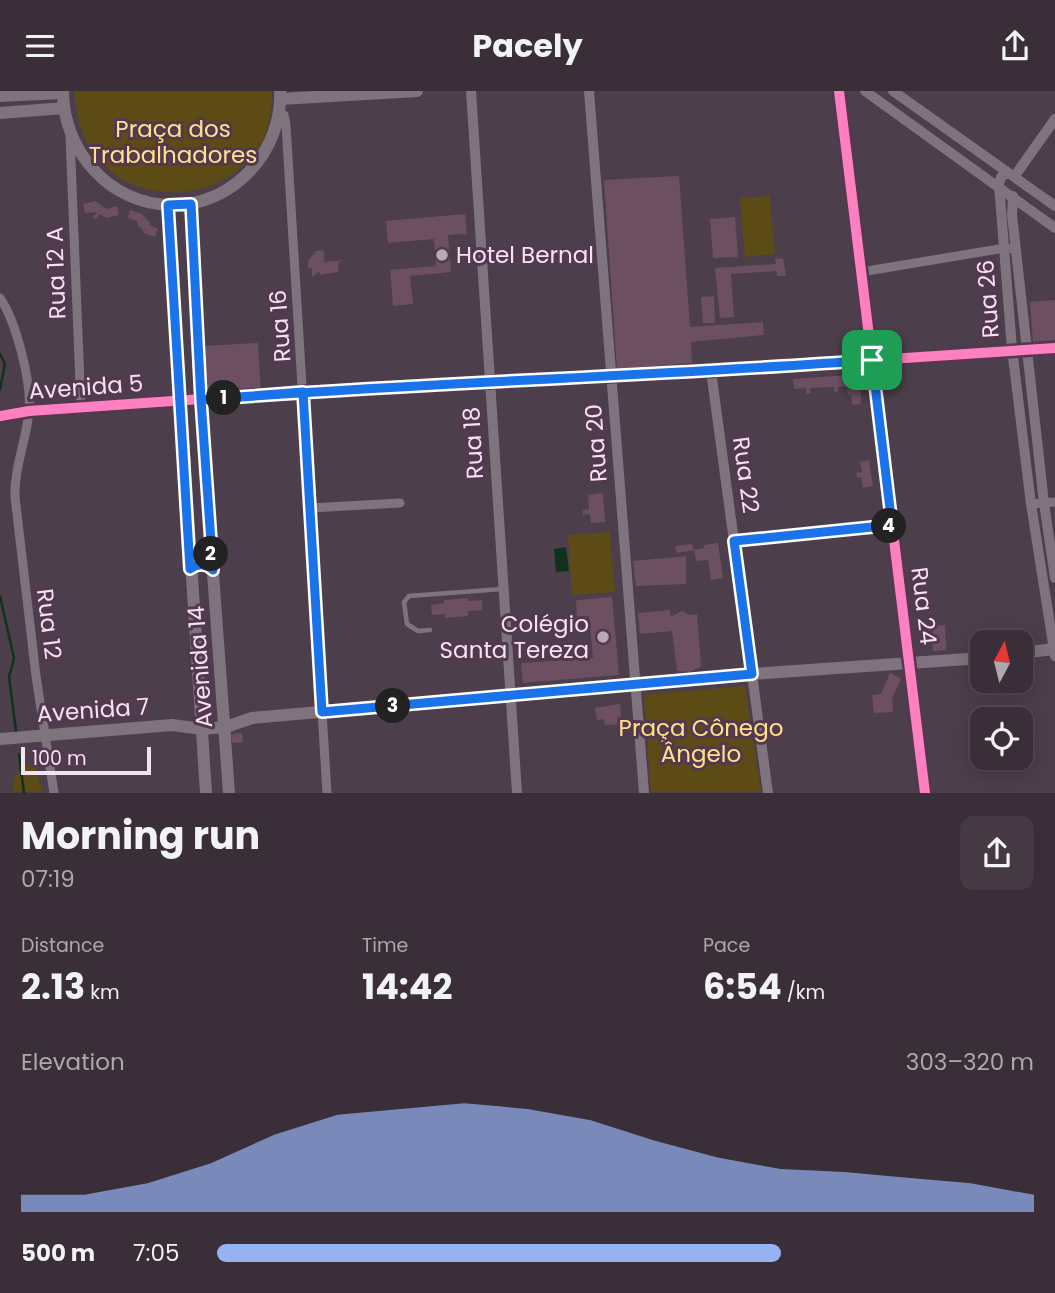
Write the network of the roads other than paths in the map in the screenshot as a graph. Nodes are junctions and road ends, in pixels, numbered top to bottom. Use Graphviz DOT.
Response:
graph roads {
  1 [pos="417,91"];
  2 [pos="471,91"];
  3 [pos="589,91"];
  4 [pos="839,91"];
  5 [pos="865,91"];
  6 [pos="893,91"];
  7 [pos="63,92"];
  8 [pos="378,92"];
  9 [pos="0,96"];
  10 [pos="280,100"];
  11 [pos="64,108"];
  12 [pos="0,113"];
  13 [pos="1055,119"];
  14 [pos="70,135"];
  15 [pos="1015,177"];
  16 [pos="999,188"];
  17 [pos="1013,196"];
  18 [pos="191,204"];
  19 [pos="168,205"];
  20 [pos="1055,206"];
  21 [pos="1055,228"];
  22 [pos="1011,249"];
  23 [pos="861,272"];
  24 [pos="0,297"];
  25 [pos="1055,348"];
  26 [pos="1012,349"];
  27 [pos="1029,349"];
  28 [pos="872,360"];
  29 [pos="711,371"];
  30 [pos="611,376"];
  31 [pos="491,381"];
  32 [pos="303,392"];
  33 [pos="201,400"];
  34 [pos="179,401"];
  35 [pos="81,409"];
  36 [pos="29,411"];
  37 [pos="0,416"];
  38 [pos="1036,427"];
  39 [pos="1022,428"];
  40 [pos="400,503"];
  41 [pos="1049,503"];
  42 [pos="1031,504"];
  43 [pos="310,507"];
  44 [pos="892,525"];
  45 [pos="734,541"];
  46 [pos="211,548"];
  47 [pos="190,549"];
  48 [pos="1051,549"];
  49 [pos="1039,551"];
  50 [pos="190,569"];
  51 [pos="213,570"];
  52 [pos="1055,578"];
  53 [pos="503,589"];
  54 [pos="1050,595"];
  55 [pos="430,630"];
  56 [pos="1055,649"];
  57 [pos="1033,652"];
  58 [pos="1055,656"];
  59 [pos="970,659"];
  60 [pos="910,662"];
  61 [pos="752,674"];
  62 [pos="635,684"];
  63 [pos="510,696"];
  64 [pos="223,698"];
  65 [pos="200,701"];
  66 [pos="322,712"];
  67 [pos="225,721"];
  68 [pos="201,722"];
  69 [pos="46,734"];
  70 [pos="0,739"];
  71 [pos="226,746"];
  72 [pos="203,748"];
  73 [pos="54,793"];
  74 [pos="206,793"];
  75 [pos="229,793"];
  76 [pos="327,793"];
  77 [pos="517,793"];
  78 [pos="644,793"];
  79 [pos="768,793"];
  80 [pos="925,793"];
  1 -- 8 [label="main road"];
  2 -- 31 [label="street, Rua 18"];
  3 -- 30 [label="street, Rua 20"];
  4 -- 23 [label="street, Rua 24"];
  5 -- 16 [label="street"];
  6 -- 15 [label="street"];
  7 -- 9 [label="main road"];
  7 -- 11 [label="main road"];
  8 -- 10 [label="main road"];
  10 -- 18 [label="main road"];
  10 -- 32 [label="street, Rua 16"];
  11 -- 12 [label="main road"];
  11 -- 14 [label="main road"];
  13 -- 15 [label="street"];
  14 -- 19 [label="main road"];
  14 -- 35 [label="street, Rua 12 A"];
  15 -- 16 [label="street"];
  15 -- 17 [label="street"];
  15 -- 20 [label="street"];
  16 -- 17 [label="street"];
  16 -- 22 [label="street, Rua 26"];
  17 -- 21 [label="street"];
  17 -- 22 [label="street, Rua 26"];
  18 -- 19 [label="main road"];
  18 -- 33 [label="main road, Avenida 14"];
  19 -- 34 [label="main road, Avenida 14"];
  22 -- 23 [label="street"];
  22 -- 26 [label="street, Rua 26"];
  22 -- 27 [label="street, Rua 26"];
  23 -- 28 [label="street, Rua 24"];
  24 -- 36 [label="street, Rua 12"];
  25 -- 27 [label="street, Avenida 5"];
  26 -- 27 [label="street, Avenida 5"];
  26 -- 28 [label="street, Avenida 5"];
  26 -- 39 [label="street, Rua 26"];
  27 -- 38 [label="street, Rua 26"];
  28 -- 29 [label="street, Avenida 5"];
  28 -- 44 [label="street, Rua 24"];
  29 -- 30 [label="street, Avenida 5"];
  29 -- 45 [label="street, Rua 22"];
  30 -- 31 [label="street, Avenida 5"];
  30 -- 62 [label="street, Rua 20"];
  31 -- 32 [label="street, Avenida 5"];
  31 -- 53 [label="street, Rua 18"];
  32 -- 33 [label="street, Avenida 5"];
  32 -- 43 [label="street, Rua 16"];
  33 -- 34 [label="street, Avenida 5"];
  33 -- 46 [label="main road, Avenida 14"];
  34 -- 35 [label="street, Avenida 5"];
  34 -- 47 [label="main road, Avenida 14"];
  35 -- 36 [label="street, Avenida 5"];
  36 -- 37 [label="street, Avenida 5"];
  36 -- 69 [label="street, Rua 12"];
  38 -- 39 [label="street"];
  38 -- 41 [label="street, Rua 26"];
  39 -- 42 [label="street, Rua 26"];
  40 -- 43 [label="street"];
  41 -- 42 [label="street"];
  41 -- 48 [label="street, Rua 26"];
  42 -- 49 [label="street, Rua 26"];
  43 -- 66 [label="street, Rua 16"];
  44 -- 45 [label="street"];
  44 -- 60 [label="street, Rua 24"];
  45 -- 61 [label="street, Rua 22"];
  46 -- 47 [label="main road"];
  46 -- 51 [label="main road, Avenida 14"];
  47 -- 50 [label="main road, Avenida 14"];
  48 -- 49 [label="street"];
  48 -- 52 [label="street, Rua 26"];
  49 -- 54 [label="street, Rua 26"];
  50 -- 51 [label="main road"];
  50 -- 65 [label="main road, Avenida 14"];
  51 -- 64 [label="main road, Avenida 14"];
  53 -- 55 [label="lane"];
  53 -- 63 [label="street, Rua 18"];
  54 -- 56 [label="street, Rua 26"];
  56 -- 57 [label="main road"];
  56 -- 58 [label="street, Rua 26"];
  59 -- 60 [label="main road, Avenida 7"];
  60 -- 61 [label="main road, Avenida 7"];
  60 -- 80 [label="street, Rua 24"];
  61 -- 62 [label="main road, Avenida 7"];
  61 -- 79 [label="street, Rua 22"];
  62 -- 63 [label="main road, Avenida 7"];
  62 -- 78 [label="street, Rua 20"];
  63 -- 66 [label="main road, Avenida 7"];
  63 -- 77 [label="street, Rua 18"];
  64 -- 65 [label="main road"];
  64 -- 67 [label="main road, Avenida 14"];
  65 -- 68 [label="main road, Avenida 14"];
  66 -- 67 [label="main road, Avenida 7"];
  66 -- 76 [label="street, Rua 16"];
  67 -- 68 [label="main road, Avenida 7"];
  67 -- 71 [label="main road, Avenida 14"];
  68 -- 69 [label="main road, Avenida 7"];
  68 -- 72 [label="main road, Avenida 14"];
  69 -- 70 [label="main road, Avenida 7"];
  69 -- 73 [label="street, Rua 12"];
  71 -- 72 [label="main road"];
  71 -- 75 [label="main road, Avenida 14"];
  72 -- 74 [label="main road, Avenida 14"];
}
